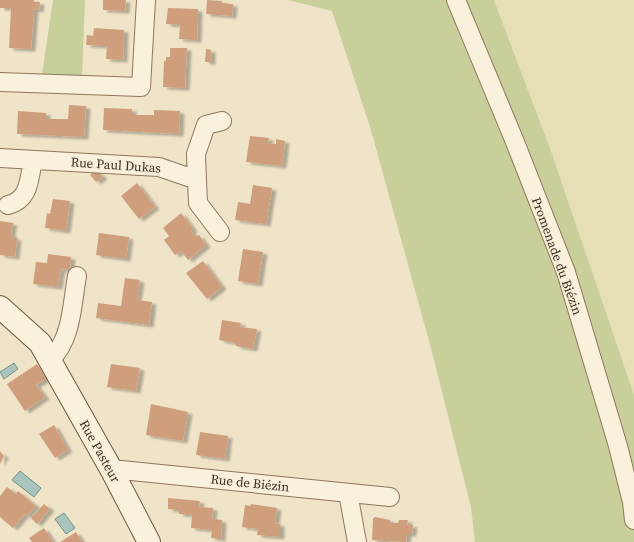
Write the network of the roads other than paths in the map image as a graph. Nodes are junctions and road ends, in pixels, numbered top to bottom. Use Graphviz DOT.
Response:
graph roads {
  1 [pos="146,0"];
  2 [pos="456,0"];
  3 [pos="0,82"];
  4 [pos="222,121"];
  5 [pos="0,158"];
  6 [pos="33,160"];
  7 [pos="197,180"];
  8 [pos="8,205"];
  9 [pos="220,232"];
  10 [pos="77,276"];
  11 [pos="0,307"];
  12 [pos="50,360"];
  13 [pos="111,468"];
  14 [pos="348,493"];
  15 [pos="390,497"];
  16 [pos="634,520"];
  17 [pos="149,542"];
  18 [pos="357,542"];
  1 -- 3 [label="street"];
  2 -- 16 [label="street, Promenade du Biézin"];
  4 -- 7 [label="street"];
  5 -- 6 [label="street, Rue Paul Dukas"];
  6 -- 7 [label="street, Rue Paul Dukas"];
  6 -- 8 [label="street"];
  7 -- 9 [label="street"];
  10 -- 12 [label="street"];
  11 -- 12 [label="street, Rue Pasteur"];
  12 -- 13 [label="street, Rue Pasteur"];
  13 -- 14 [label="street, Rue de Biézin"];
  13 -- 17 [label="street, Rue Pasteur"];
  14 -- 15 [label="street, Rue de Biézin"];
  14 -- 18 [label="street"];
}
